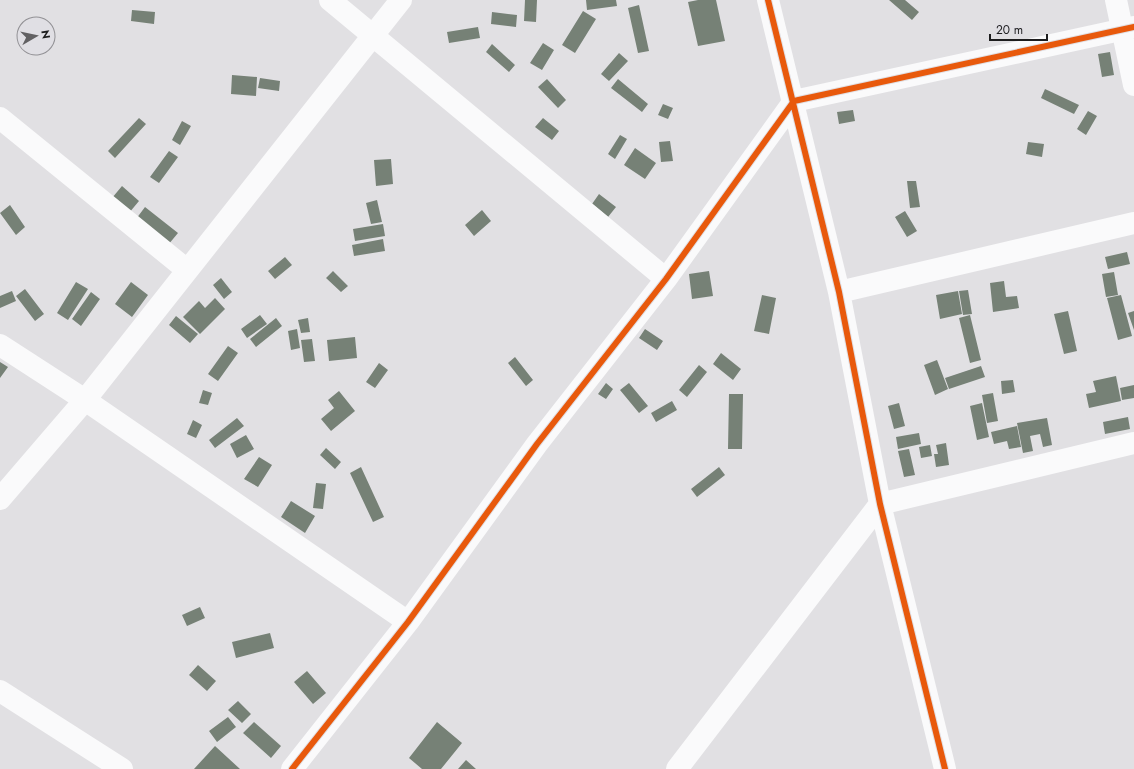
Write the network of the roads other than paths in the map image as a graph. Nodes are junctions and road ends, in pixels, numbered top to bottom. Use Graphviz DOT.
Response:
graph roads {
  1 [pos="330,0"];
  2 [pos="402,0"];
  3 [pos="768,0"];
  4 [pos="1116,0"];
  5 [pos="1128,28"];
  6 [pos="372,35"];
  7 [pos="1134,85"];
  8 [pos="794,101"];
  9 [pos="0,118"];
  10 [pos="1134,223"];
  11 [pos="186,270"];
  12 [pos="666,279"];
  13 [pos="839,292"];
  14 [pos="0,344"];
  15 [pos="85,400"];
  16 [pos="1134,443"];
  17 [pos="0,499"];
  18 [pos="880,504"];
  19 [pos="408,622"];
  20 [pos="0,691"];
  21 [pos="122,769"];
  22 [pos="292,769"];
  23 [pos="677,769"];
  24 [pos="945,769"];
  1 -- 6 [label="street"];
  2 -- 6 [label="street"];
  3 -- 8 [label="street"];
  4 -- 5 [label="street"];
  5 -- 7 [label="street"];
  5 -- 8 [label="street"];
  6 -- 11 [label="street"];
  6 -- 12 [label="street"];
  8 -- 12 [label="street"];
  8 -- 13 [label="street"];
  9 -- 11 [label="street"];
  10 -- 13 [label="street"];
  11 -- 15 [label="street"];
  12 -- 19 [label="street"];
  13 -- 18 [label="street"];
  14 -- 15 [label="street"];
  15 -- 17 [label="street"];
  15 -- 19 [label="street"];
  16 -- 18 [label="street"];
  18 -- 23 [label="street"];
  18 -- 24 [label="street"];
  19 -- 22 [label="street"];
  20 -- 21 [label="street"];
}
